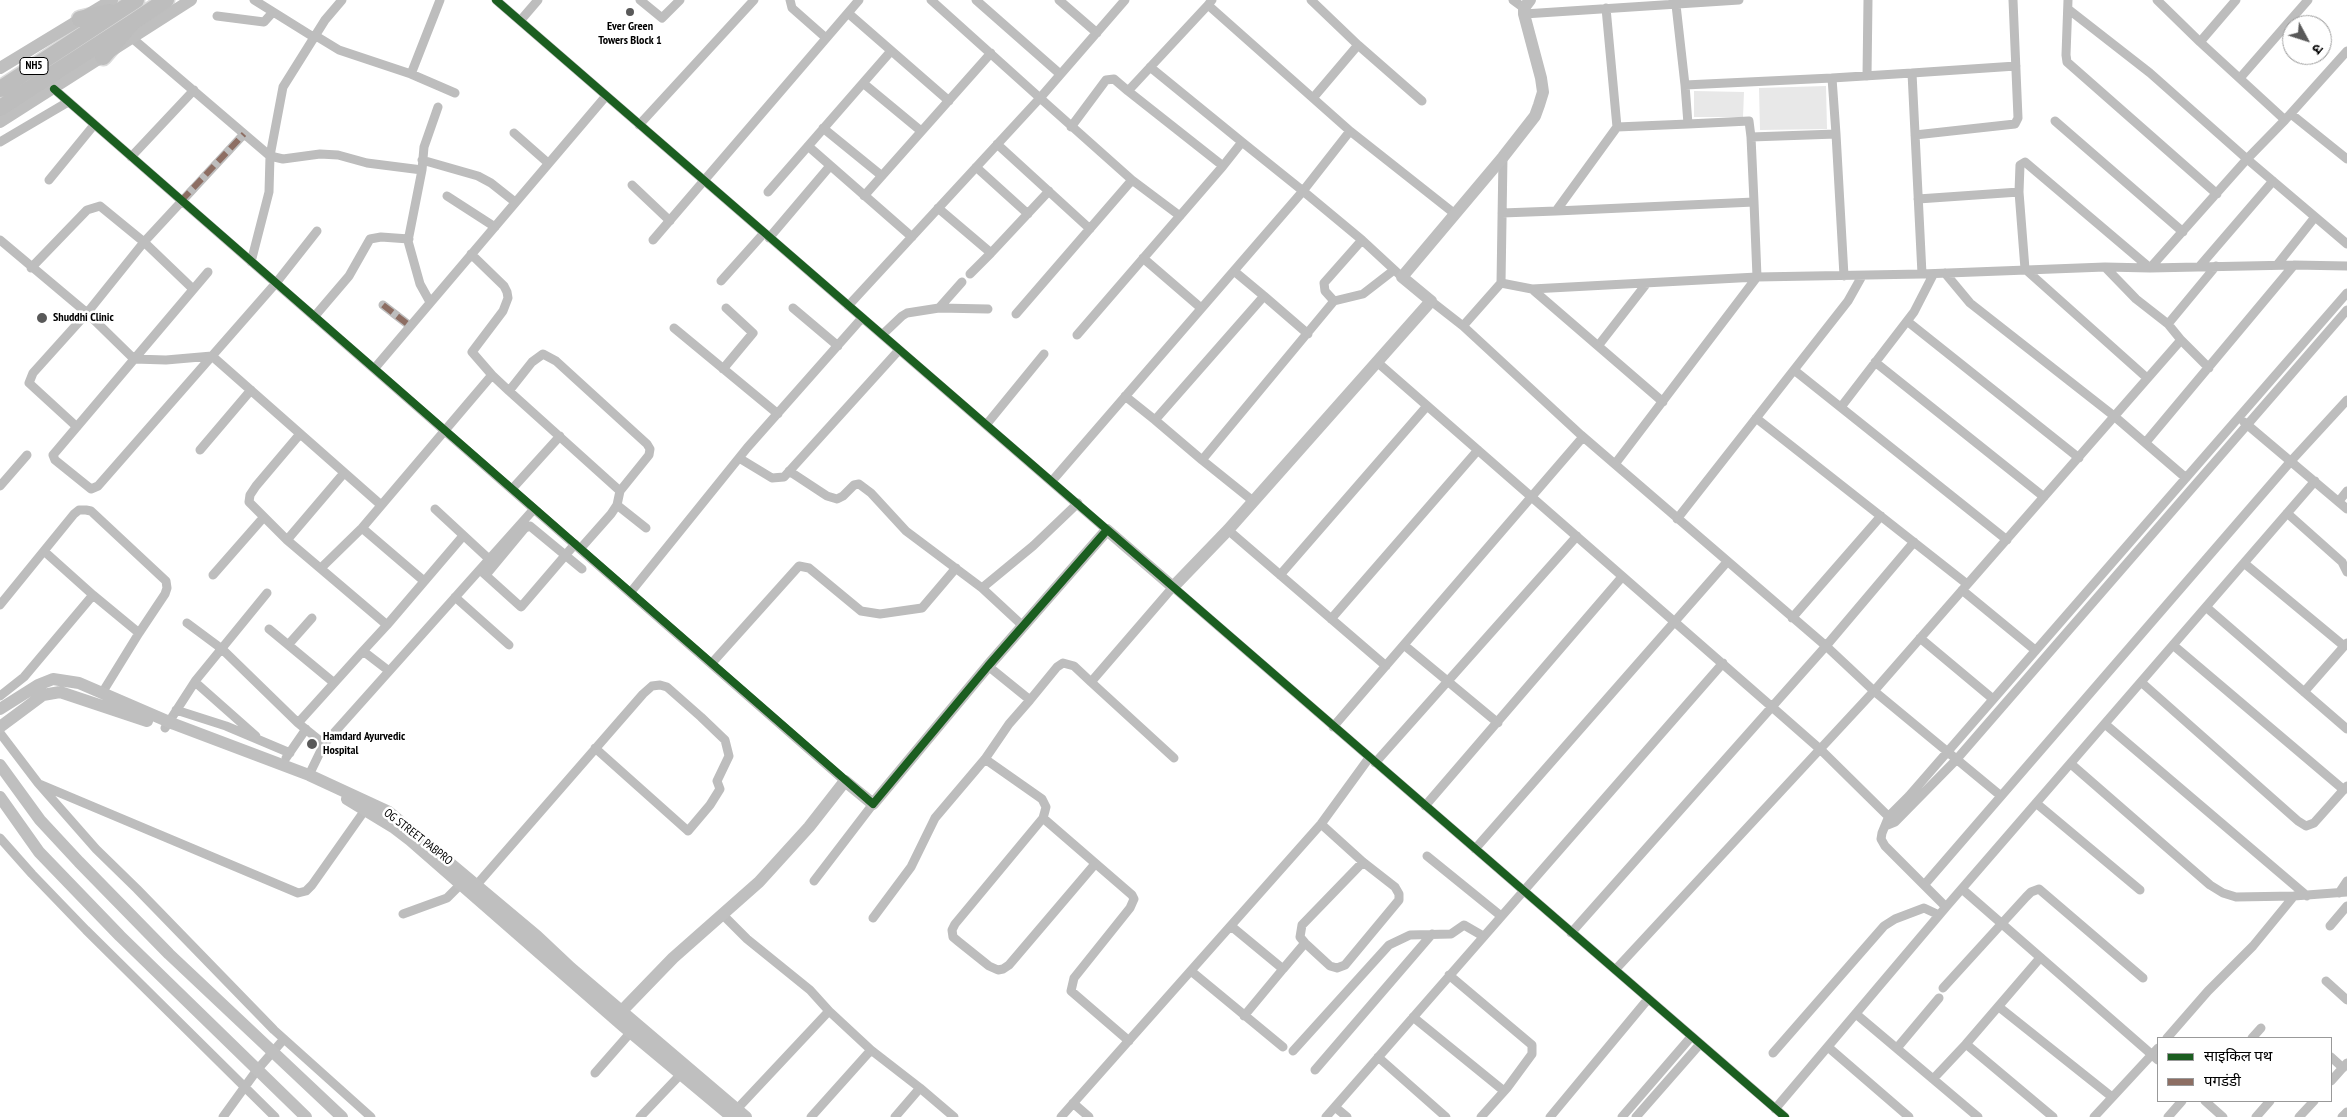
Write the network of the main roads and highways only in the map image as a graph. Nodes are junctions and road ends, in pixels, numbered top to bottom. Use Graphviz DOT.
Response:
graph roads {
  1 [pos="166,0"];
  2 [pos="127,14"];
  3 [pos="80,20"];
  4 [pos="0,89"];
  5 [pos="0,108"];
  1 -- 2 [label="highway, NH5"];
  2 -- 3 [label="highway"];
  2 -- 4 [label="highway, NH5"];
  2 -- 5 [label="highway, NH5"];
}
